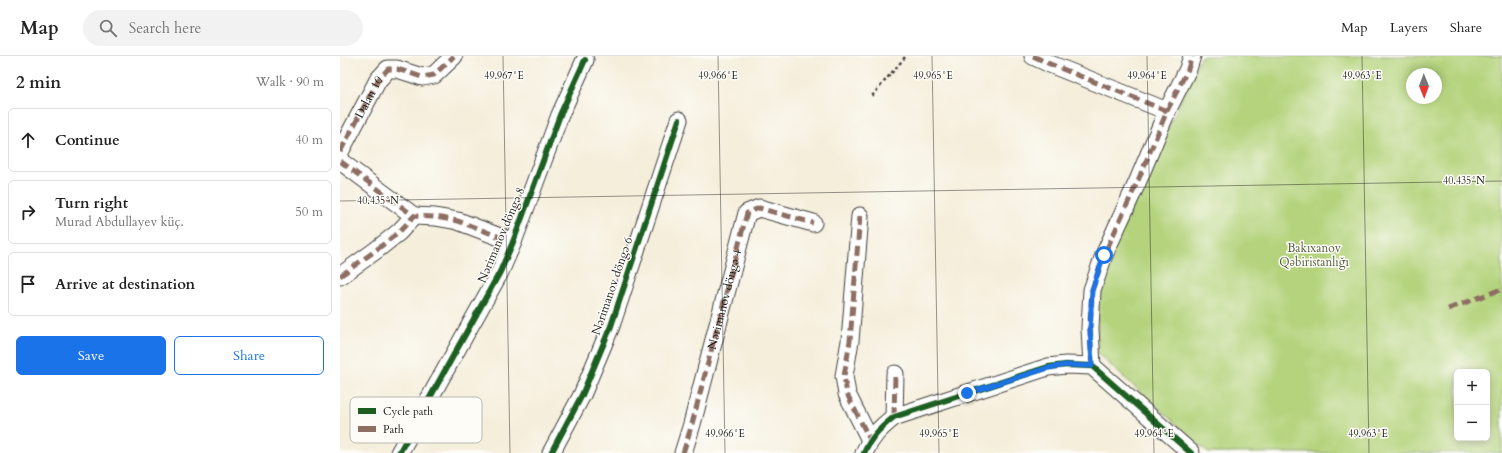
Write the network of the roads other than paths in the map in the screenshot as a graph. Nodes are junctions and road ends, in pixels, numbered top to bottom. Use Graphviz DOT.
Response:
graph roads {
  1 [pos="454,56"];
  2 [pos="1033,56"];
  3 [pos="1192,56"];
  4 [pos="584,60"];
  5 [pos="1167,111"];
  6 [pos="679,120"];
  7 [pos="340,152"];
  8 [pos="340,160"];
  9 [pos="414,216"];
  10 [pos="860,216"];
  11 [pos="813,223"];
  12 [pos="513,242"];
  13 [pos="340,276"];
  14 [pos="1092,366"];
  15 [pos="895,374"];
  16 [pos="430,397"];
  17 [pos="894,417"];
  18 [pos="405,443"];
  19 [pos="867,446"];
  20 [pos="399,453"];
  21 [pos="551,453"];
  22 [pos="683,453"];
  23 [pos="1191,453"];
  1 -- 7 [label="street, Dalan 10"];
  2 -- 5 [label="street"];
  3 -- 5 [label="street"];
  4 -- 12 [label="street, Nərimanov döngə 8"];
  5 -- 14 [label="street"];
  6 -- 21 [label="street, Nərimanov döngə 6"];
  8 -- 9 [label="street"];
  9 -- 12 [label="street"];
  9 -- 13 [label="street"];
  10 -- 19 [label="street"];
  11 -- 22 [label="street, Nərimanov döngə 4"];
  12 -- 16 [label="street, Nərimanov döngə 8"];
  14 -- 17 [label="street"];
  14 -- 23 [label="street"];
  15 -- 17 [label="street"];
  17 -- 19 [label="street"];
  18 -- 20 [label="street, Nərimanov döngə 8"];
}
